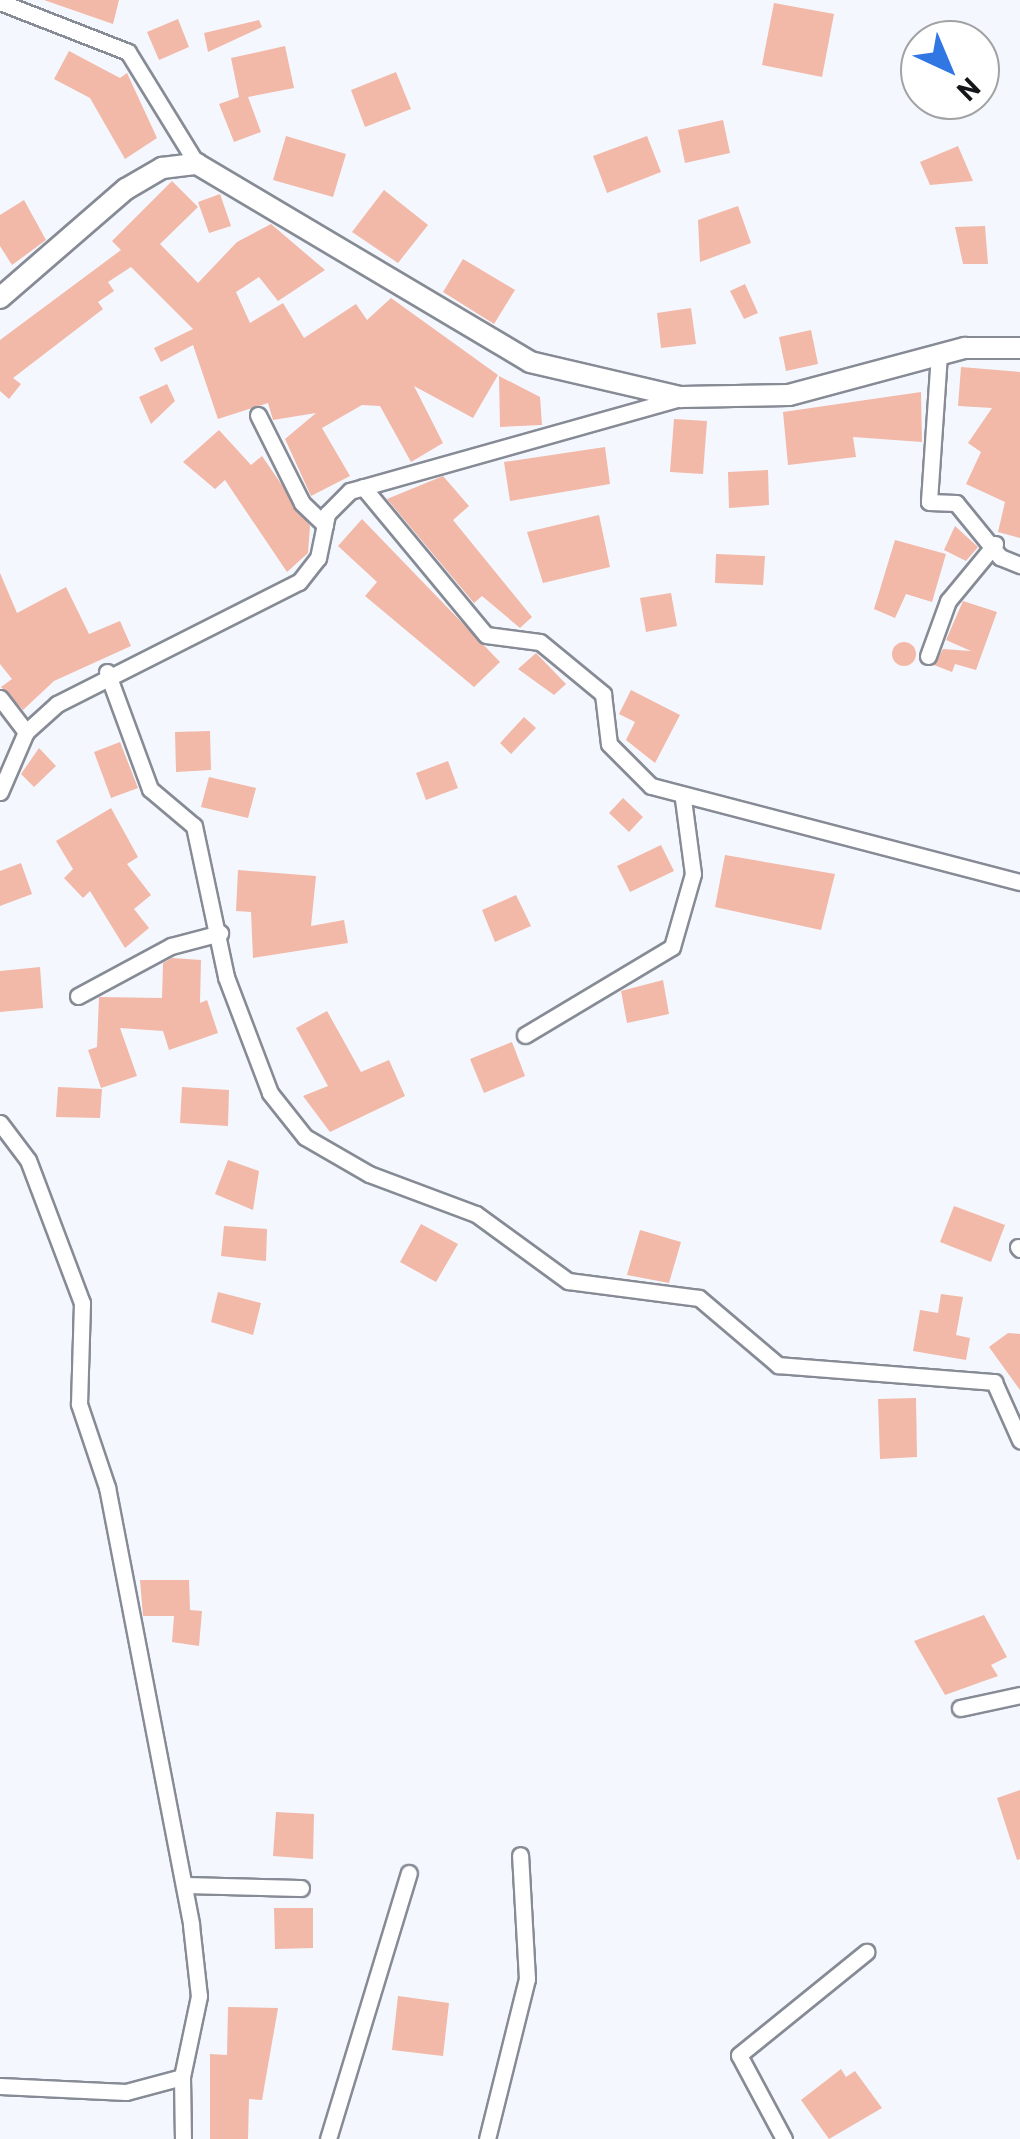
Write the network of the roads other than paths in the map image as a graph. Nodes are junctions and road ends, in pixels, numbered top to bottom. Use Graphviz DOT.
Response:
graph roads {
  1 [pos="0,2"];
  2 [pos="197,164"];
  3 [pos="0,298"];
  4 [pos="1020,348"];
  5 [pos="939,354"];
  6 [pos="682,397"];
  7 [pos="258,415"];
  8 [pos="363,487"];
  9 [pos="325,525"];
  10 [pos="995,544"];
  11 [pos="1020,565"];
  12 [pos="928,656"];
  13 [pos="107,672"];
  14 [pos="0,698"];
  15 [pos="26,732"];
  16 [pos="3,774"];
  17 [pos="0,792"];
  18 [pos="683,799"];
  19 [pos="1020,882"];
  20 [pos="220,933"];
  21 [pos="78,996"];
  22 [pos="526,1035"];
  23 [pos="1,1128"];
  24 [pos="1020,1440"];
  25 [pos="1020,1695"];
  26 [pos="960,1708"];
  27 [pos="520,1855"];
  28 [pos="409,1873"];
  29 [pos="184,1886"];
  30 [pos="301,1888"];
  31 [pos="866,1952"];
  32 [pos="182,2077"];
  33 [pos="0,2086"];
  34 [pos="184,2139"];
  35 [pos="328,2139"];
  36 [pos="487,2139"];
  37 [pos="784,2139"];
  1 -- 2 [label="street"];
  2 -- 3 [label="street"];
  2 -- 6 [label="street"];
  4 -- 5 [label="street"];
  5 -- 6 [label="street"];
  5 -- 10 [label="street"];
  6 -- 8 [label="street"];
  7 -- 9 [label="street"];
  8 -- 9 [label="street"];
  8 -- 18 [label="street"];
  9 -- 13 [label="street"];
  10 -- 11 [label="street"];
  10 -- 12 [label="street"];
  13 -- 15 [label="street"];
  13 -- 20 [label="street"];
  14 -- 15 [label="street"];
  15 -- 16 [label="street"];
  16 -- 17 [label="street"];
  18 -- 19 [label="street"];
  18 -- 22 [label="street"];
  20 -- 21 [label="street"];
  20 -- 24 [label="street"];
  23 -- 29 [label="street"];
  25 -- 26 [label="street"];
  27 -- 36 [label="street"];
  28 -- 35 [label="street"];
  29 -- 30 [label="street"];
  29 -- 32 [label="street"];
  31 -- 37 [label="street"];
  32 -- 33 [label="street"];
  32 -- 34 [label="street"];
}
